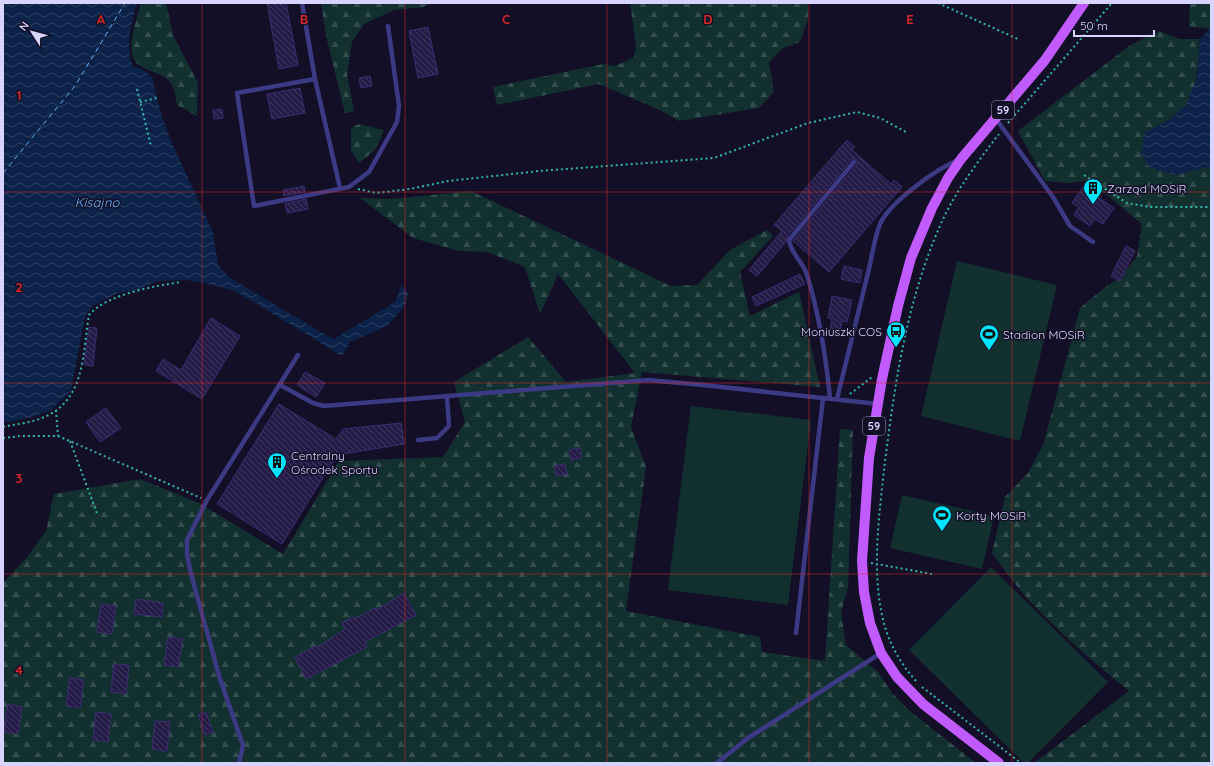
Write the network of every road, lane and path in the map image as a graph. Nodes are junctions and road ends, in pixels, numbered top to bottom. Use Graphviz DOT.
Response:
graph roads {
  1 [pos="302,3"];
  2 [pos="938,3"];
  3 [pos="1084,3"];
  4 [pos="1112,3"];
  5 [pos="388,26"];
  6 [pos="1020,40"];
  7 [pos="315,79"];
  8 [pos="137,89"];
  9 [pos="157,98"];
  10 [pos="140,102"];
  11 [pos="996,119"];
  12 [pos="1003,130"];
  13 [pos="906,132"];
  14 [pos="152,146"];
  15 [pos="961,159"];
  16 [pos="854,162"];
  17 [pos="1084,175"];
  18 [pos="349,187"];
  19 [pos="340,188"];
  20 [pos="1211,207"];
  21 [pos="1093,242"];
  22 [pos="181,282"];
  23 [pos="298,355"];
  24 [pos="870,377"];
  25 [pos="280,385"];
  26 [pos="839,392"];
  27 [pos="447,398"];
  28 [pos="823,398"];
  29 [pos="830,398"];
  30 [pos="838,399"];
  31 [pos="878,404"];
  32 [pos="56,410"];
  33 [pos="3,427"];
  34 [pos="58,436"];
  35 [pos="3,438"];
  36 [pos="418,440"];
  37 [pos="70,441"];
  38 [pos="207,500"];
  39 [pos="98,516"];
  40 [pos="862,561"];
  41 [pos="878,565"];
  42 [pos="932,574"];
  43 [pos="796,634"];
  44 [pos="881,653"];
  45 [pos="239,763"];
  46 [pos="717,763"];
  47 [pos="999,763"];
  48 [pos="1021,763"];
  1 -- 7 [label="lane"];
  2 -- 6 [label="path"];
  3 -- 11 [label="main road, 59"];
  4 -- 12 [label="path"];
  5 -- 18 [label="lane"];
  7 -- 19 [label="lane"];
  7 -- 19 [label="lane"];
  8 -- 10 [label="path"];
  9 -- 10 [label="path"];
  10 -- 14 [label="path"];
  11 -- 12 [label="lane"];
  11 -- 15 [label="main road, 59"];
  12 -- 21 [label="lane"];
  12 -- 41 [label="path"];
  13 -- 18 [label="path"];
  15 -- 26 [label="lane"];
  15 -- 31 [label="main road, 59"];
  16 -- 29 [label="lane"];
  17 -- 20 [label="path"];
  18 -- 19 [label="lane"];
  22 -- 32 [label="path"];
  23 -- 25 [label="lane"];
  24 -- 26 [label="path"];
  25 -- 27 [label="lane"];
  25 -- 38 [label="lane"];
  26 -- 30 [label="lane"];
  27 -- 28 [label="lane"];
  27 -- 36 [label="lane"];
  28 -- 29 [label="lane"];
  28 -- 43 [label="lane"];
  29 -- 30 [label="lane"];
  30 -- 31 [label="lane"];
  31 -- 40 [label="main road, 59"];
  32 -- 33 [label="path"];
  32 -- 34 [label="path"];
  34 -- 35 [label="path"];
  34 -- 37 [label="path"];
  37 -- 38 [label="path"];
  37 -- 39 [label="path"];
  38 -- 45 [label="lane"];
  40 -- 41 [label="path"];
  40 -- 44 [label="main road, 59"];
  41 -- 42 [label="path"];
  41 -- 48 [label="path"];
  44 -- 46 [label="lane"];
  44 -- 47 [label="main road, 59"];
}
